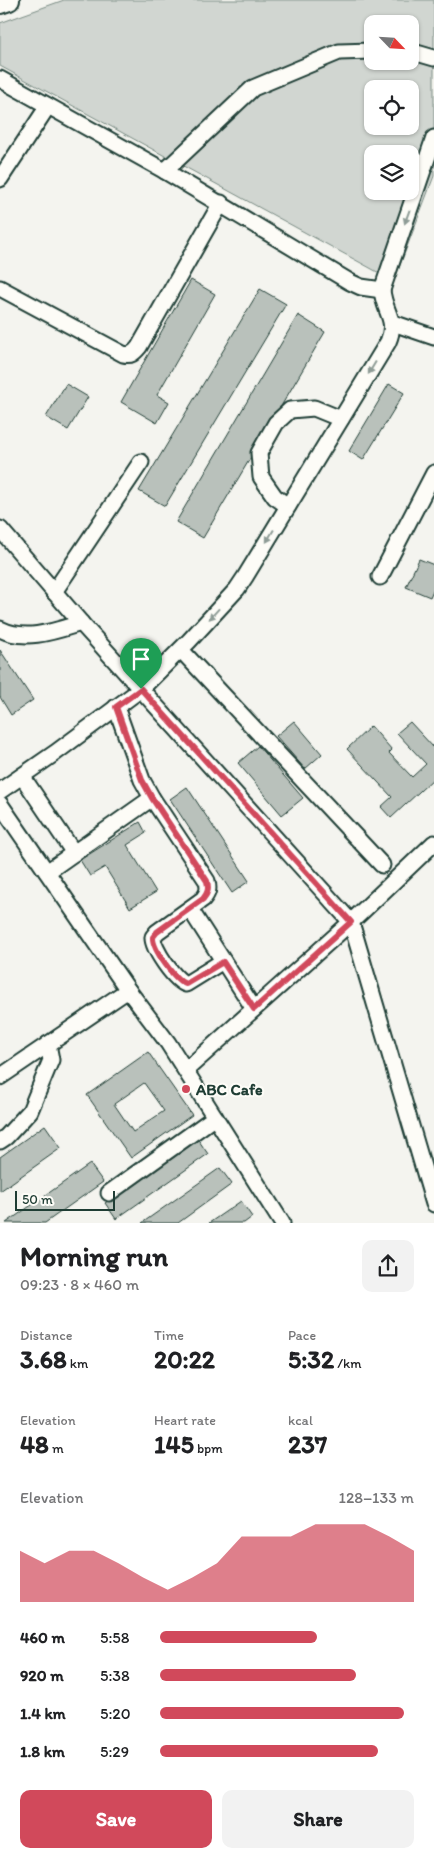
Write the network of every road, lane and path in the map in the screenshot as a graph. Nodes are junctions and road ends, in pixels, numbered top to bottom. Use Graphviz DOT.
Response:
graph roads {
  1 [pos="9,0"];
  2 [pos="0,3"];
  3 [pos="364,50"];
  4 [pos="419,54"];
  5 [pos="434,58"];
  6 [pos="0,79"];
  7 [pos="48,106"];
  8 [pos="434,138"];
  9 [pos="165,171"];
  10 [pos="0,178"];
  11 [pos="221,203"];
  12 [pos="0,288"];
  13 [pos="382,290"];
  14 [pos="392,323"];
  15 [pos="434,338"];
  16 [pos="341,419"];
  17 [pos="141,462"];
  18 [pos="434,473"];
  19 [pos="288,506"];
  20 [pos="0,529"];
  21 [pos="380,577"];
  22 [pos="54,592"];
  23 [pos="81,623"];
  24 [pos="0,629"];
  25 [pos="181,650"];
  26 [pos="141,689"];
  27 [pos="116,707"];
  28 [pos="22,776"];
  29 [pos="0,791"];
  30 [pos="152,798"];
  31 [pos="0,804"];
  32 [pos="434,843"];
  33 [pos="74,853"];
  34 [pos="382,865"];
  35 [pos="47,872"];
  36 [pos="190,910"];
  37 [pos="351,922"];
  38 [pos="223,962"];
  39 [pos="128,990"];
  40 [pos="254,1009"];
  41 [pos="48,1044"];
  42 [pos="186,1070"];
  43 [pos="0,1077"];
  44 [pos="215,1117"];
  45 [pos="0,1141"];
  46 [pos="431,1182"];
  47 [pos="109,1193"];
  48 [pos="434,1204"];
  49 [pos="282,1223"];
  1 -- 2 [label="main road"];
  3 -- 9 [label="lane"];
  4 -- 5 [label="lane"];
  6 -- 7 [label="lane"];
  7 -- 9 [label="lane"];
  7 -- 10 [label="lane"];
  8 -- 13 [label="lane, one-way"];
  9 -- 11 [label="lane"];
  11 -- 12 [label="lane"];
  11 -- 13 [label="lane"];
  13 -- 14 [label="lane"];
  14 -- 15 [label="lane"];
  14 -- 16 [label="lane, one-way"];
  16 -- 19 [label="lane"];
  16 -- 19 [label="lane"];
  17 -- 22 [label="lane"];
  18 -- 21 [label="lane"];
  19 -- 25 [label="lane, one-way"];
  20 -- 22 [label="lane"];
  22 -- 23 [label="lane"];
  23 -- 24 [label="lane"];
  23 -- 26 [label="lane"];
  25 -- 26 [label="lane"];
  25 -- 34 [label="lane"];
  26 -- 27 [label="lane"];
  26 -- 37 [label="lane"];
  27 -- 28 [label="lane"];
  27 -- 30 [label="lane"];
  28 -- 29 [label="lane"];
  28 -- 33 [label="lane"];
  30 -- 33 [label="lane"];
  30 -- 36 [label="lane"];
  31 -- 35 [label="lane"];
  32 -- 37 [label="lane"];
  33 -- 35 [label="lane"];
  35 -- 39 [label="lane"];
  36 -- 38 [label="lane"];
  36 -- 38 [label="lane"];
  37 -- 40 [label="lane"];
  37 -- 46 [label="lane"];
  38 -- 40 [label="lane"];
  39 -- 41 [label="lane"];
  39 -- 42 [label="lane"];
  40 -- 42 [label="lane"];
  41 -- 43 [label="lane"];
  41 -- 45 [label="lane"];
  42 -- 44 [label="lane"];
  44 -- 47 [label="lane"];
  44 -- 49 [label="lane"];
  46 -- 48 [label="lane"];
}
